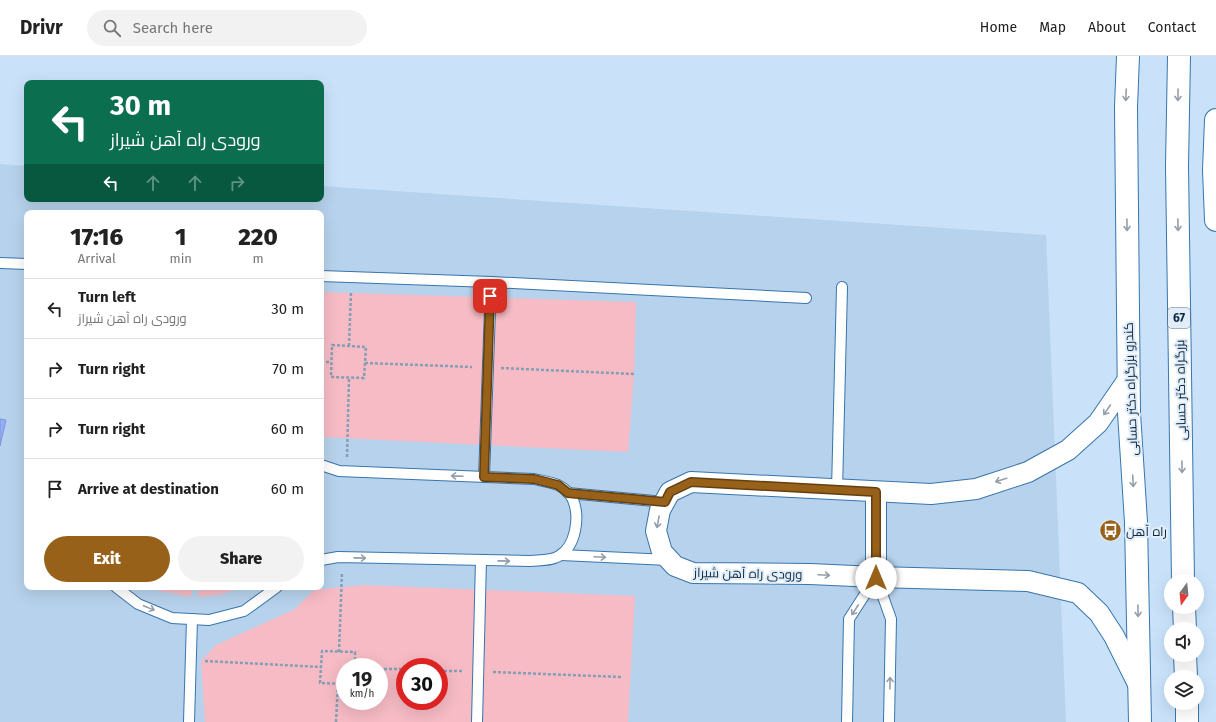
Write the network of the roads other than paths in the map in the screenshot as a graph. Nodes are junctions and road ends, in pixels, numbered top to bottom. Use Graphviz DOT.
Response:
graph roads {
  1 [pos="1128,56"];
  2 [pos="1179,56"];
  3 [pos="1216,120"];
  4 [pos="1216,220"];
  5 [pos="0,262"];
  6 [pos="24,264"];
  7 [pos="324,276"];
  8 [pos="491,282"];
  9 [pos="842,287"];
  10 [pos="806,298"];
  11 [pos="1129,378"];
  12 [pos="324,466"];
  13 [pos="484,477"];
  14 [pos="837,490"];
  15 [pos="876,492"];
  16 [pos="568,493"];
  17 [pos="665,502"];
  18 [pos="561,555"];
  19 [pos="324,560"];
  20 [pos="481,560"];
  21 [pos="670,560"];
  22 [pos="1184,574"];
  23 [pos="876,578"];
  24 [pos="120,590"];
  25 [pos="273,590"];
  26 [pos="192,619"];
  27 [pos="1140,688"];
  28 [pos="1187,710"];
  29 [pos="189,722"];
  30 [pos="477,722"];
  31 [pos="847,722"];
  32 [pos="889,722"];
  33 [pos="1140,722"];
  34 [pos="1187,722"];
  1 -- 11 [label="main road, کندرو بزرگراه دکتر حسابی, one-way"];
  2 -- 22 [label="main road, بزرگراه دکتر حسابی / 67, one-way"];
  3 -- 4 [label="main road"];
  5 -- 6 [label="lane"];
  7 -- 8 [label="lane"];
  8 -- 10 [label="lane"];
  8 -- 13 [label="lane"];
  9 -- 14 [label="lane"];
  11 -- 15 [label="street, ورودی راه آهن شیراز, one-way"];
  11 -- 27 [label="main road, کندرو بزرگراه دکتر حسابی, one-way"];
  13 -- 12 [label="lane, one-way"];
  13 -- 16 [label="lane"];
  14 -- 15 [label="street, ورودی راه آهن شیراز"];
  14 -- 17 [label="street, ورودی راه آهن شیراز"];
  15 -- 23 [label="street"];
  16 -- 17 [label="lane"];
  16 -- 18 [label="lane"];
  17 -- 21 [label="street, ورودی راه آهن شیراز, one-way"];
  20 -- 18 [label="lane, one-way"];
  18 -- 21 [label="lane, one-way"];
  19 -- 20 [label="lane, one-way"];
  20 -- 30 [label="lane"];
  21 -- 23 [label="street, ورودی راه آهن شیراز, one-way"];
  23 -- 27 [label="street, ورودی راه آهن شیراز"];
  23 -- 31 [label="lane, one-way"];
  32 -- 23 [label="lane, one-way"];
  24 -- 26 [label="lane, one-way"];
  25 -- 26 [label="lane"];
  26 -- 29 [label="lane"];
  27 -- 33 [label="main road, کندرو بزرگراه دکتر حسابی"];
  28 -- 34 [label="main road"];
}
